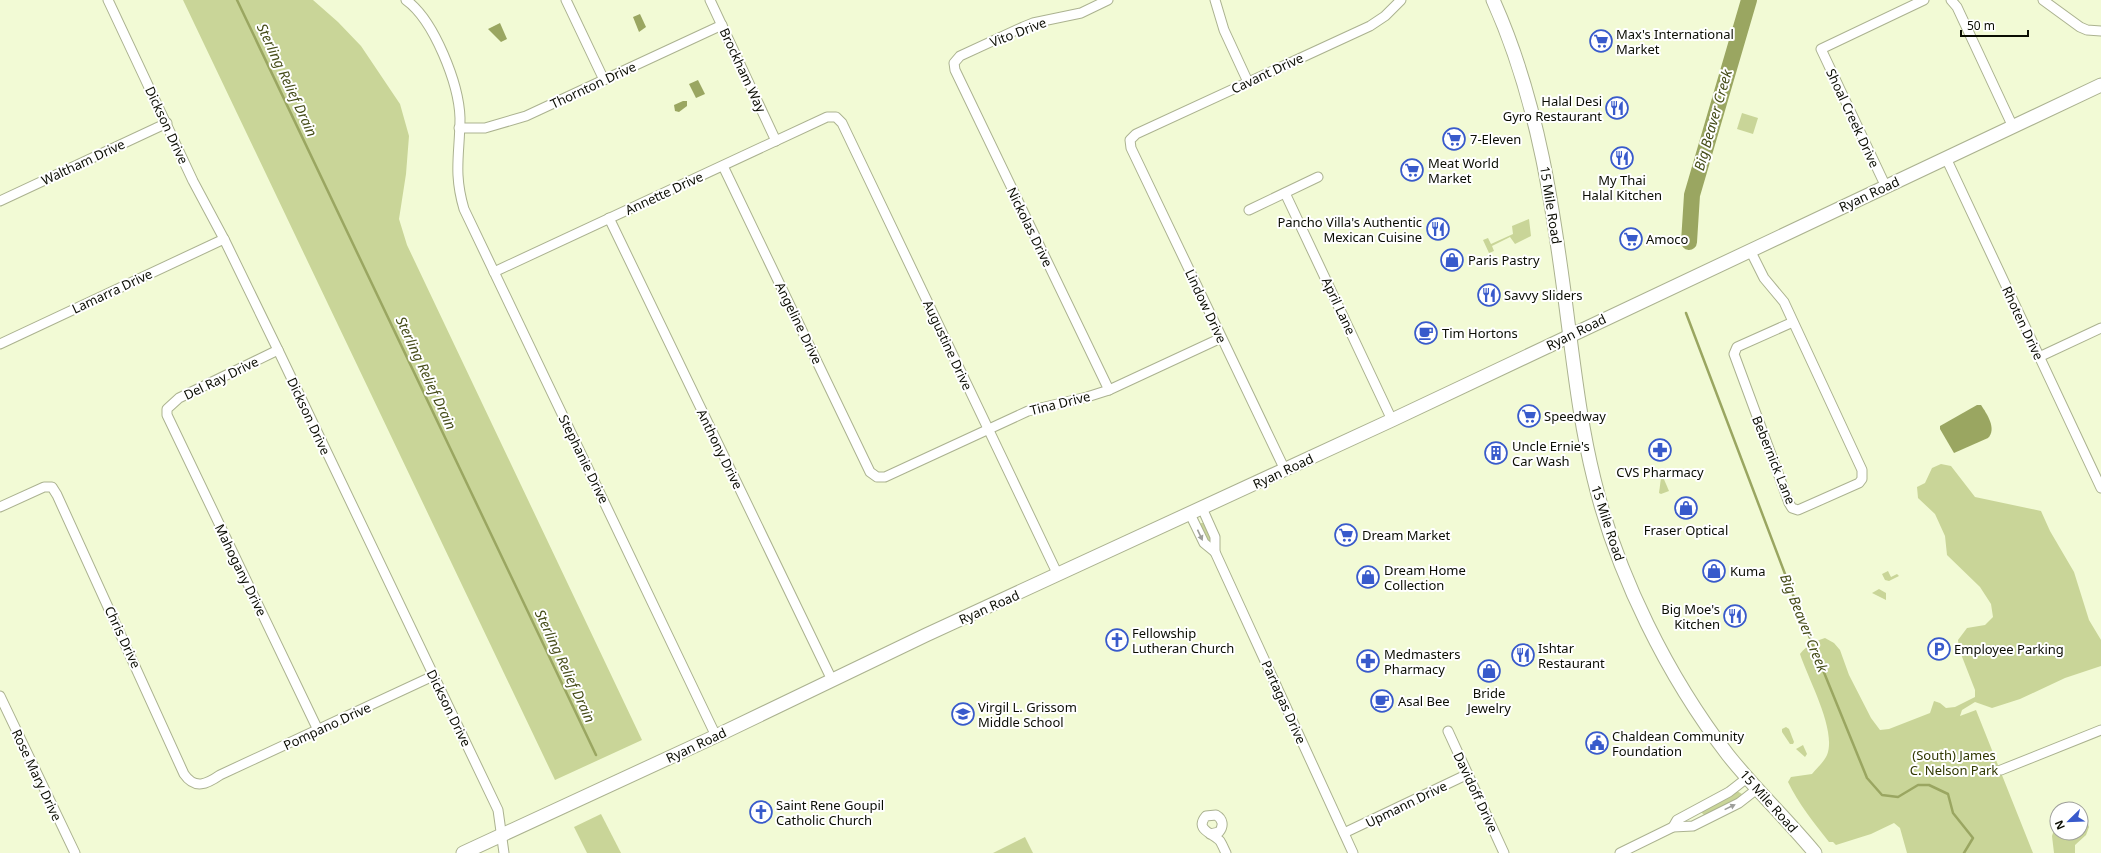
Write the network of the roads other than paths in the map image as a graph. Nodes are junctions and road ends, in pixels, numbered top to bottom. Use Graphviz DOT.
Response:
graph roads {
  1 [pos="108,0"];
  2 [pos="406,0"];
  3 [pos="566,0"];
  4 [pos="710,0"];
  5 [pos="1108,0"];
  6 [pos="1215,0"];
  7 [pos="1401,0"];
  8 [pos="1493,0"];
  9 [pos="1924,0"];
  10 [pos="1951,0"];
  11 [pos="2043,0"];
  12 [pos="722,26"];
  13 [pos="2101,31"];
  14 [pos="954,63"];
  15 [pos="604,80"];
  16 [pos="1248,82"];
  17 [pos="2101,85"];
  18 [pos="836,117"];
  19 [pos="167,123"];
  20 [pos="2012,127"];
  21 [pos="460,128"];
  22 [pos="1130,140"];
  23 [pos="776,141"];
  24 [pos="1946,158"];
  25 [pos="723,166"];
  26 [pos="1318,177"];
  27 [pos="1886,187"];
  28 [pos="1285,193"];
  29 [pos="0,202"];
  30 [pos="1249,210"];
  31 [pos="609,218"];
  32 [pos="224,239"];
  33 [pos="1750,250"];
  34 [pos="494,272"];
  35 [pos="1793,322"];
  36 [pos="2101,328"];
  37 [pos="1570,335"];
  38 [pos="1221,338"];
  39 [pos="0,344"];
  40 [pos="278,350"];
  41 [pos="2039,357"];
  42 [pos="1109,390"];
  43 [pos="167,409"];
  44 [pos="1392,420"];
  45 [pos="988,428"];
  46 [pos="2097,467"];
  47 [pos="1285,470"];
  48 [pos="877,477"];
  49 [pos="2101,488"];
  50 [pos="0,507"];
  51 [pos="1196,511"];
  52 [pos="1058,575"];
  53 [pos="433,676"];
  54 [pos="832,680"];
  55 [pos="0,696"];
  56 [pos="318,730"];
  57 [pos="2101,730"];
  58 [pos="1448,731"];
  59 [pos="716,736"];
  60 [pos="2001,770"];
  61 [pos="1468,774"];
  62 [pos="220,775"];
  63 [pos="1747,778"];
  64 [pos="1757,789"];
  65 [pos="1673,827"];
  66 [pos="1221,829"];
  67 [pos="1344,833"];
  68 [pos="1210,834"];
  69 [pos="502,835"];
  70 [pos="1220,841"];
  71 [pos="75,853"];
  72 [pos="463,853"];
  73 [pos="504,853"];
  74 [pos="1226,853"];
  75 [pos="1353,853"];
  76 [pos="1504,853"];
  77 [pos="1620,853"];
  78 [pos="1815,853"];
  1 -- 19 [label="street, Dickson Drive"];
  2 -- 21 [label="street, Stephanie Drive"];
  3 -- 15 [label="street"];
  4 -- 12 [label="street, Brockham Way"];
  5 -- 14 [label="street, Vito Drive"];
  6 -- 16 [label="street"];
  7 -- 16 [label="street, Cavant Drive"];
  8 -- 37 [label="main road, 15 Mile Road"];
  9 -- 27 [label="street, Shoal Creek Drive"];
  10 -- 20 [label="street"];
  11 -- 13 [label="street"];
  12 -- 15 [label="street, Thornton Drive"];
  12 -- 23 [label="street, Brockham Way"];
  14 -- 42 [label="street, Nickolas Drive"];
  15 -- 21 [label="street, Thornton Drive"];
  16 -- 22 [label="street, Cavant Drive"];
  17 -- 20 [label="main road, Ryan Road"];
  18 -- 23 [label="street, Annette Drive"];
  18 -- 45 [label="street, Augustine Drive"];
  19 -- 29 [label="street, Waltham Drive"];
  19 -- 32 [label="street, Dickson Drive"];
  20 -- 24 [label="main road, Ryan Road"];
  21 -- 34 [label="street, Stephanie Drive"];
  22 -- 38 [label="street, Lindow Drive"];
  23 -- 25 [label="street, Annette Drive"];
  24 -- 27 [label="main road, Ryan Road"];
  24 -- 41 [label="street, Rhoten Drive"];
  25 -- 31 [label="street, Annette Drive"];
  25 -- 48 [label="street, Angeline Drive"];
  26 -- 28 [label="street"];
  27 -- 33 [label="main road, Ryan Road"];
  28 -- 30 [label="street"];
  28 -- 44 [label="street, April Lane"];
  31 -- 34 [label="street, Annette Drive"];
  31 -- 54 [label="street, Anthony Drive"];
  32 -- 39 [label="street, Lamarra Drive"];
  32 -- 40 [label="street, Dickson Drive"];
  33 -- 35 [label="street, Bebernick Lane"];
  33 -- 37 [label="main road, Ryan Road"];
  34 -- 59 [label="street, Stephanie Drive"];
  35 -- 35 [label="street, Bebernick Lane"];
  36 -- 41 [label="street"];
  37 -- 44 [label="main road, Ryan Road"];
  37 -- 63 [label="main road, 15 Mile Road"];
  38 -- 42 [label="street, Tina Drive"];
  38 -- 47 [label="street, Lindow Drive"];
  40 -- 43 [label="street, Del Ray Drive"];
  40 -- 53 [label="street, Dickson Drive"];
  41 -- 46 [label="street, Rhoten Drive"];
  42 -- 45 [label="street, Tina Drive"];
  43 -- 56 [label="street, Mahogany Drive"];
  44 -- 47 [label="main road, Ryan Road"];
  45 -- 48 [label="street, Tina Drive"];
  45 -- 52 [label="street, Augustine Drive"];
  46 -- 49 [label="street, Rhoten Drive"];
  47 -- 51 [label="main road, Ryan Road"];
  50 -- 62 [label="street, Chris Drive"];
  51 -- 52 [label="main road, Ryan Road"];
  51 -- 67 [label="street, Partagas Drive"];
  52 -- 54 [label="main road, Ryan Road"];
  53 -- 56 [label="street, Pompano Drive"];
  53 -- 69 [label="street, Dickson Drive"];
  54 -- 59 [label="main road, Ryan Road"];
  55 -- 71 [label="street, Rose Mary Drive"];
  56 -- 62 [label="street, Pompano Drive"];
  57 -- 60 [label="street"];
  58 -- 61 [label="street, Davidoff Drive"];
  59 -- 69 [label="main road, Ryan Road"];
  61 -- 67 [label="street, Upmann Drive"];
  61 -- 76 [label="street, Davidoff Drive"];
  63 -- 64 [label="main road, 15 Mile Road"];
  63 -- 65 [label="street"];
  65 -- 64 [label="street, one-way"];
  64 -- 78 [label="main road, 15 Mile Road"];
  65 -- 77 [label="street"];
  66 -- 68 [label="street"];
  66 -- 68 [label="street"];
  66 -- 70 [label="street"];
  67 -- 75 [label="street, Partagas Drive"];
  68 -- 70 [label="street"];
  69 -- 72 [label="main road, Ryan Road"];
  69 -- 73 [label="street, Dickson Drive"];
  70 -- 74 [label="street"];
}
